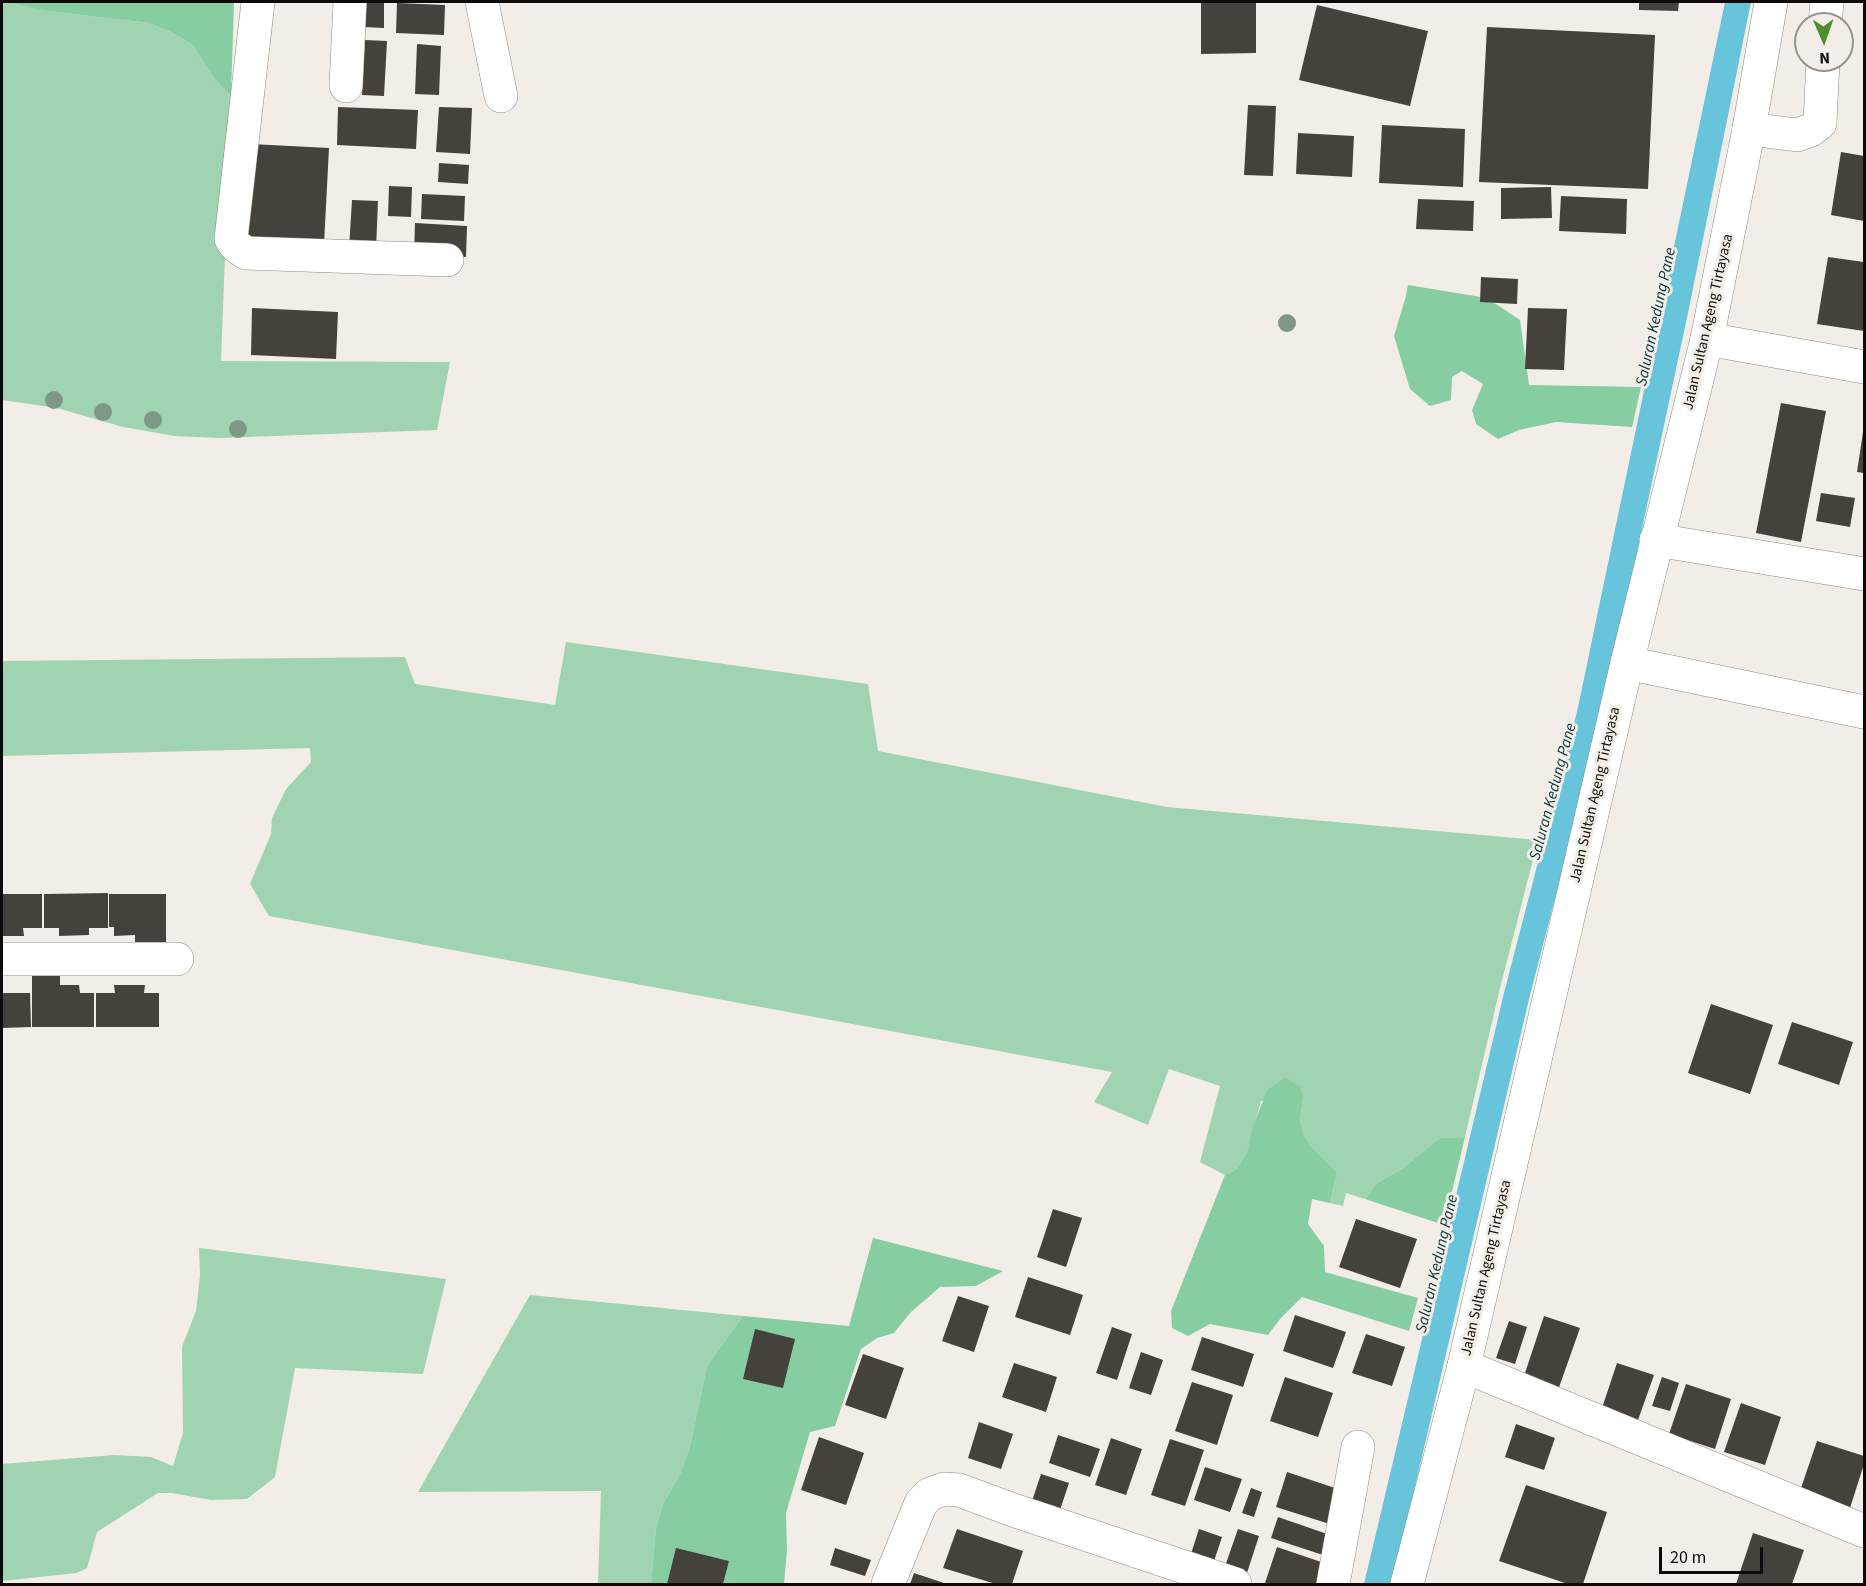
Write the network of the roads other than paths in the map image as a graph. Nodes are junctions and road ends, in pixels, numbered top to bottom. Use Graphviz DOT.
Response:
graph roads {
  1 [pos="258,2"];
  2 [pos="350,2"];
  3 [pos="482,2"];
  4 [pos="1771,2"];
  5 [pos="1822,72"];
  6 [pos="346,86"];
  7 [pos="501,96"];
  8 [pos="1749,129"];
  9 [pos="447,260"];
  10 [pos="1707,339"];
  11 [pos="1864,367"];
  12 [pos="1656,540"];
  13 [pos="1864,574"];
  14 [pos="1627,663"];
  15 [pos="1864,712"];
  16 [pos="2,959"];
  17 [pos="177,959"];
  18 [pos="1464,1366"];
  19 [pos="1358,1447"];
  20 [pos="1864,1531"];
  21 [pos="888,1584"];
  22 [pos="1235,1584"];
  23 [pos="1333,1584"];
  24 [pos="1407,1584"];
  1 -- 9 [label="street"];
  2 -- 6 [label="street"];
  3 -- 7 [label="street"];
  4 -- 8 [label="street, Jalan Sultan Ageng Tirtayasa"];
  5 -- 8 [label="street"];
  8 -- 10 [label="street, Jalan Sultan Ageng Tirtayasa"];
  10 -- 11 [label="street"];
  10 -- 12 [label="street, Jalan Sultan Ageng Tirtayasa"];
  12 -- 13 [label="street"];
  12 -- 14 [label="street, Jalan Sultan Ageng Tirtayasa"];
  14 -- 15 [label="street"];
  14 -- 18 [label="street, Jalan Sultan Ageng Tirtayasa"];
  16 -- 17 [label="street"];
  18 -- 20 [label="street"];
  18 -- 24 [label="street, Jalan Sultan Ageng Tirtayasa"];
  19 -- 23 [label="street"];
  21 -- 22 [label="street"];
}
